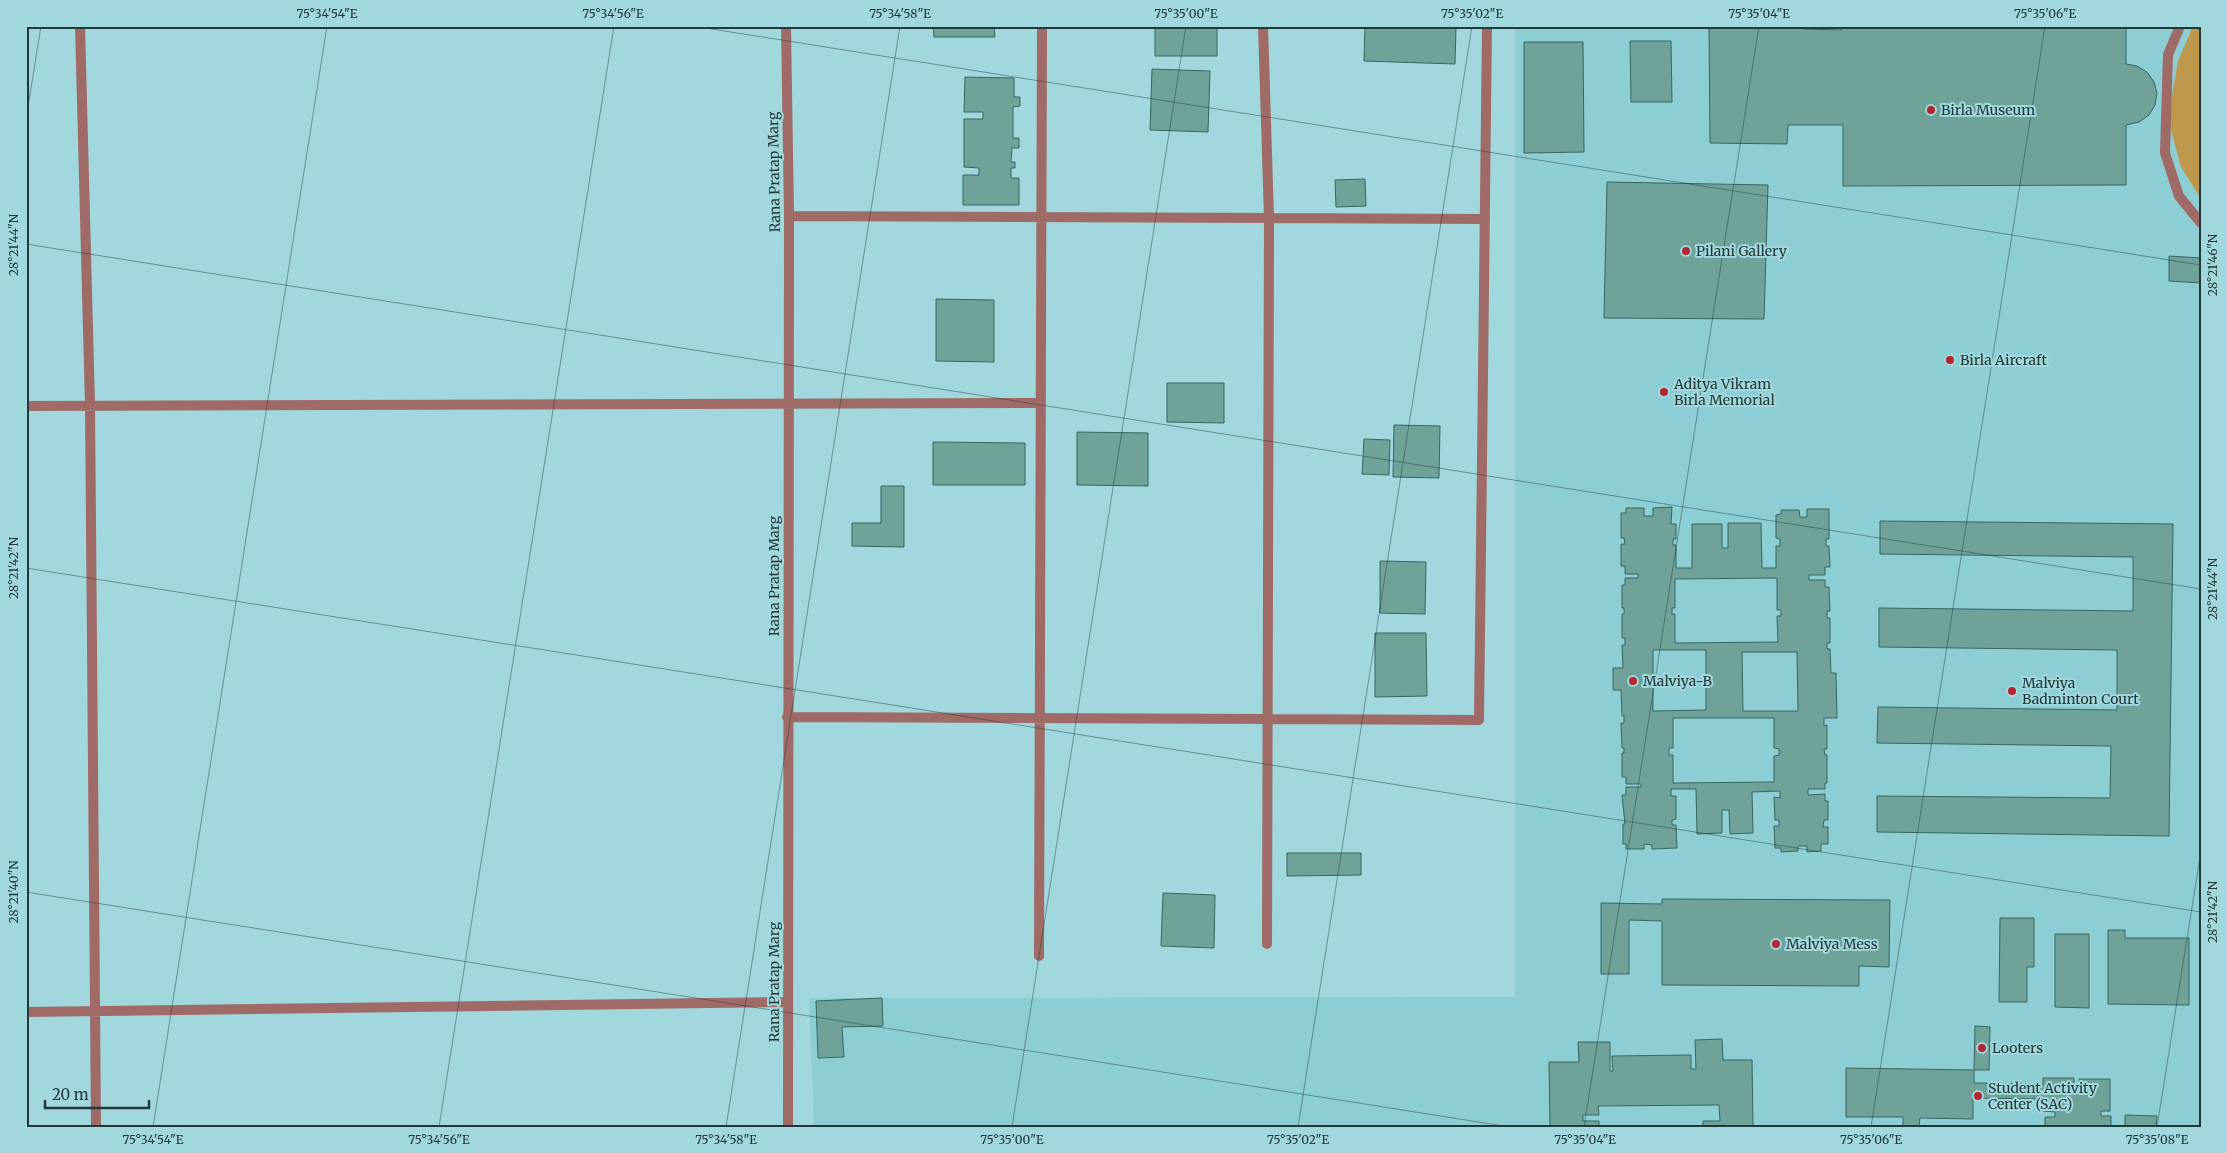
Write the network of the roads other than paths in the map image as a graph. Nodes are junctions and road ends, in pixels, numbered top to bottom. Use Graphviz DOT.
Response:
graph roads {
  1 [pos="80,26"];
  2 [pos="786,26"];
  3 [pos="1042,26"];
  4 [pos="1263,26"];
  5 [pos="1486,26"];
  6 [pos="2180,26"];
  7 [pos="789,216"];
  8 [pos="1041,217"];
  9 [pos="1270,218"];
  10 [pos="1485,219"];
  11 [pos="2201,223"];
  12 [pos="788,402"];
  13 [pos="1041,403"];
  14 [pos="26,406"];
  15 [pos="90,406"];
  16 [pos="788,717"];
  17 [pos="1040,718"];
  18 [pos="1268,719"];
  19 [pos="1267,944"];
  20 [pos="1039,956"];
  21 [pos="788,1002"];
  22 [pos="26,1012"];
  23 [pos="96,1012"];
  24 [pos="96,1127"];
  25 [pos="788,1127"];
  1 -- 15 [label="street"];
  2 -- 7 [label="street, Rana Pratap Marg"];
  3 -- 8 [label="street"];
  4 -- 9 [label="street"];
  5 -- 10 [label="street"];
  6 -- 11 [label="street"];
  7 -- 8 [label="street"];
  7 -- 12 [label="street, Rana Pratap Marg"];
  8 -- 9 [label="street"];
  8 -- 13 [label="street"];
  9 -- 10 [label="street"];
  9 -- 18 [label="street"];
  10 -- 18 [label="street"];
  12 -- 13 [label="street"];
  12 -- 15 [label="street"];
  12 -- 16 [label="street, Rana Pratap Marg"];
  13 -- 17 [label="street"];
  14 -- 15 [label="street"];
  15 -- 23 [label="street"];
  16 -- 17 [label="street"];
  16 -- 21 [label="street, Rana Pratap Marg"];
  17 -- 18 [label="street"];
  17 -- 20 [label="street"];
  18 -- 19 [label="street"];
  21 -- 23 [label="street"];
  21 -- 25 [label="street, Rana Pratap Marg"];
  22 -- 23 [label="street"];
  23 -- 24 [label="street"];
}
